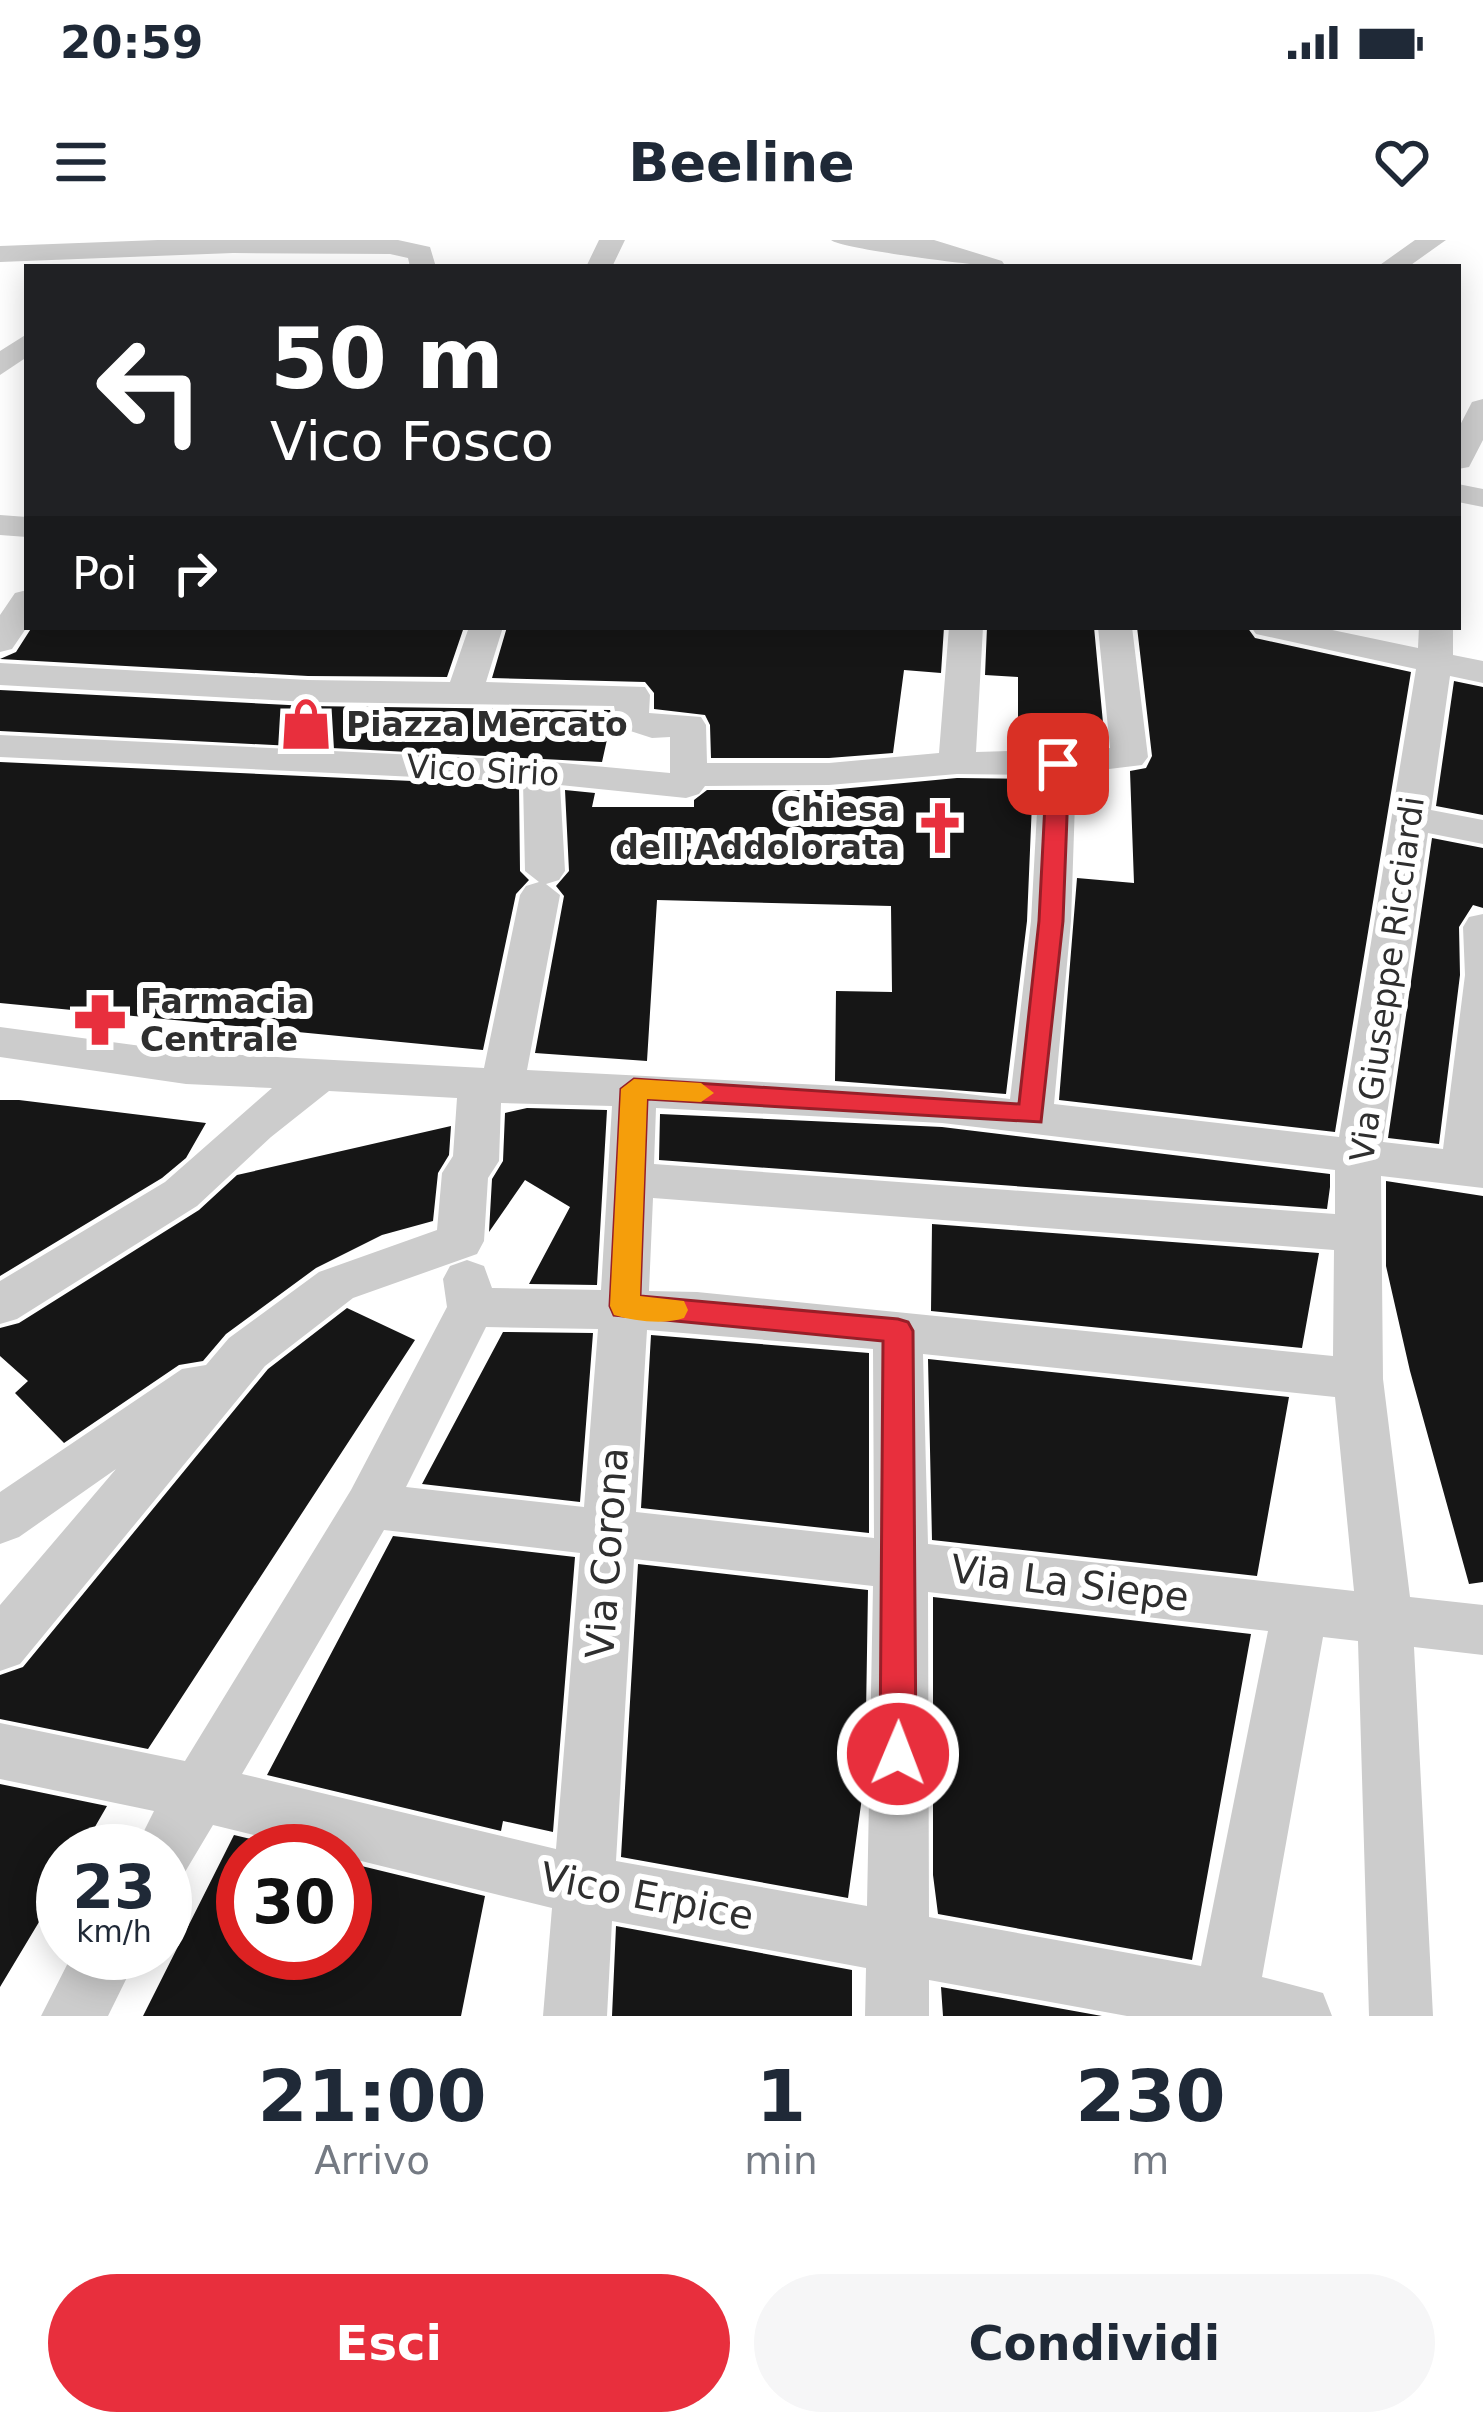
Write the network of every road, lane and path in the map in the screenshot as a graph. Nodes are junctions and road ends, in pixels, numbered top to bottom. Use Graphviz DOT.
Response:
graph roads {
  1 [pos="1433,240"];
  2 [pos="836,241"];
  3 [pos="938,244"];
  4 [pos="113,252"];
  5 [pos="0,254"];
  6 [pos="423,264"];
  7 [pos="986,264"];
  8 [pos="1395,264"];
  9 [pos="24,345"];
  10 [pos="0,366"];
  11 [pos="1483,408"];
  12 [pos="1461,454"];
  13 [pos="24,605"];
  14 [pos="485,630"];
  15 [pos="966,630"];
  16 [pos="1115,630"];
  17 [pos="1298,630"];
  18 [pos="0,642"];
  19 [pos="1436,644"];
  20 [pos="1483,672"];
  21 [pos="0,674"];
  22 [pos="466,692"];
  23 [pos="0,746"];
  24 [pos="957,763"];
  25 [pos="1058,764"];
  26 [pos="541,772"];
  27 [pos="688,775"];
  28 [pos="1411,818"];
  29 [pos="1483,832"];
  30 [pos="1483,927"];
  31 [pos="1483,976"];
  32 [pos="0,1042"];
  33 [pos="318,1076"];
  34 [pos="491,1086"];
  35 [pos="634,1089"];
  36 [pos="1031,1115"];
  37 [pos="1358,1157"];
  38 [pos="1473,1170"];
  39 [pos="629,1179"];
  40 [pos="1358,1234"];
  41 [pos="460,1240"];
  42 [pos="0,1306"];
  43 [pos="624,1306"];
  44 [pos="471,1307"];
  45 [pos="898,1331"];
  46 [pos="247,1352"];
  47 [pos="1358,1379"];
  48 [pos="370,1506"];
  49 [pos="0,1521"];
  50 [pos="607,1535"];
  51 [pos="901,1564"];
  52 [pos="1300,1610"];
  53 [pos="1385,1620"];
  54 [pos="1483,1630"];
  55 [pos="0,1646"];
  56 [pos="0,1751"];
  57 [pos="196,1792"];
  58 [pos="179,1824"];
  59 [pos="586,1886"];
  60 [pos="895,1945"];
  61 [pos="93,1980"];
  62 [pos="1227,2008"];
  63 [pos="74,2016"];
  64 [pos="575,2016"];
  65 [pos="897,2016"];
  66 [pos="1300,2016"];
  67 [pos="1401,2016"];
  1 -- 8 [label="street"];
  2 -- 3 [label="street"];
  3 -- 7 [label="street"];
  4 -- 5 [label="street"];
  4 -- 6 [label="street"];
  9 -- 10 [label="street"];
  11 -- 12 [label="street"];
  13 -- 18 [label="street"];
  14 -- 22 [label="street"];
  15 -- 24 [label="street"];
  16 -- 25 [label="street, Vico Sirio"];
  17 -- 19 [label="street"];
  19 -- 20 [label="street"];
  19 -- 28 [label="street, Via Giuseppe Ricciardi"];
  21 -- 22 [label="street"];
  22 -- 27 [label="street"];
  23 -- 26 [label="street, Vico Sirio"];
  24 -- 25 [label="street, Vico Sirio"];
  24 -- 27 [label="street, Vico Sirio"];
  25 -- 36 [label="street"];
  26 -- 27 [label="street, Vico Sirio"];
  26 -- 34 [label="street"];
  28 -- 29 [label="street"];
  28 -- 37 [label="street, Via Giuseppe Ricciardi"];
  30 -- 31 [label="street"];
  31 -- 38 [label="street"];
  32 -- 33 [label="street"];
  33 -- 34 [label="street"];
  33 -- 42 [label="street"];
  34 -- 35 [label="street"];
  34 -- 41 [label="street"];
  35 -- 36 [label="street"];
  35 -- 39 [label="street, Via Corona"];
  36 -- 37 [label="street"];
  37 -- 38 [label="street"];
  37 -- 40 [label="street, Via Giuseppe Ricciardi"];
  39 -- 40 [label="street"];
  39 -- 43 [label="street, Via Corona"];
  40 -- 47 [label="street, Via Giuseppe Ricciardi"];
  41 -- 44 [label="street"];
  41 -- 46 [label="street"];
  43 -- 44 [label="street"];
  43 -- 45 [label="street"];
  43 -- 50 [label="street, Via Corona"];
  44 -- 48 [label="street"];
  45 -- 47 [label="street"];
  45 -- 51 [label="street"];
  46 -- 49 [label="street"];
  46 -- 55 [label="street"];
  47 -- 53 [label="street, Via Giuseppe Ricciardi"];
  48 -- 50 [label="street, Via La Siepe"];
  48 -- 57 [label="street"];
  50 -- 51 [label="street, Via La Siepe"];
  50 -- 59 [label="street, Via Corona"];
  51 -- 52 [label="street, Via La Siepe"];
  51 -- 60 [label="street"];
  52 -- 53 [label="street, Via La Siepe"];
  52 -- 62 [label="street"];
  53 -- 54 [label="street, Via La Siepe"];
  53 -- 67 [label="street, Via Giuseppe Ricciardi"];
  56 -- 57 [label="street, Vico Erpice"];
  57 -- 58 [label="street"];
  57 -- 59 [label="street, Vico Erpice"];
  59 -- 60 [label="street, Vico Erpice"];
  59 -- 64 [label="street, Via Corona"];
  60 -- 62 [label="street, Vico Erpice"];
  60 -- 65 [label="street"];
  61 -- 63 [label="street"];
  62 -- 66 [label="street, Vico Erpice"];
}
